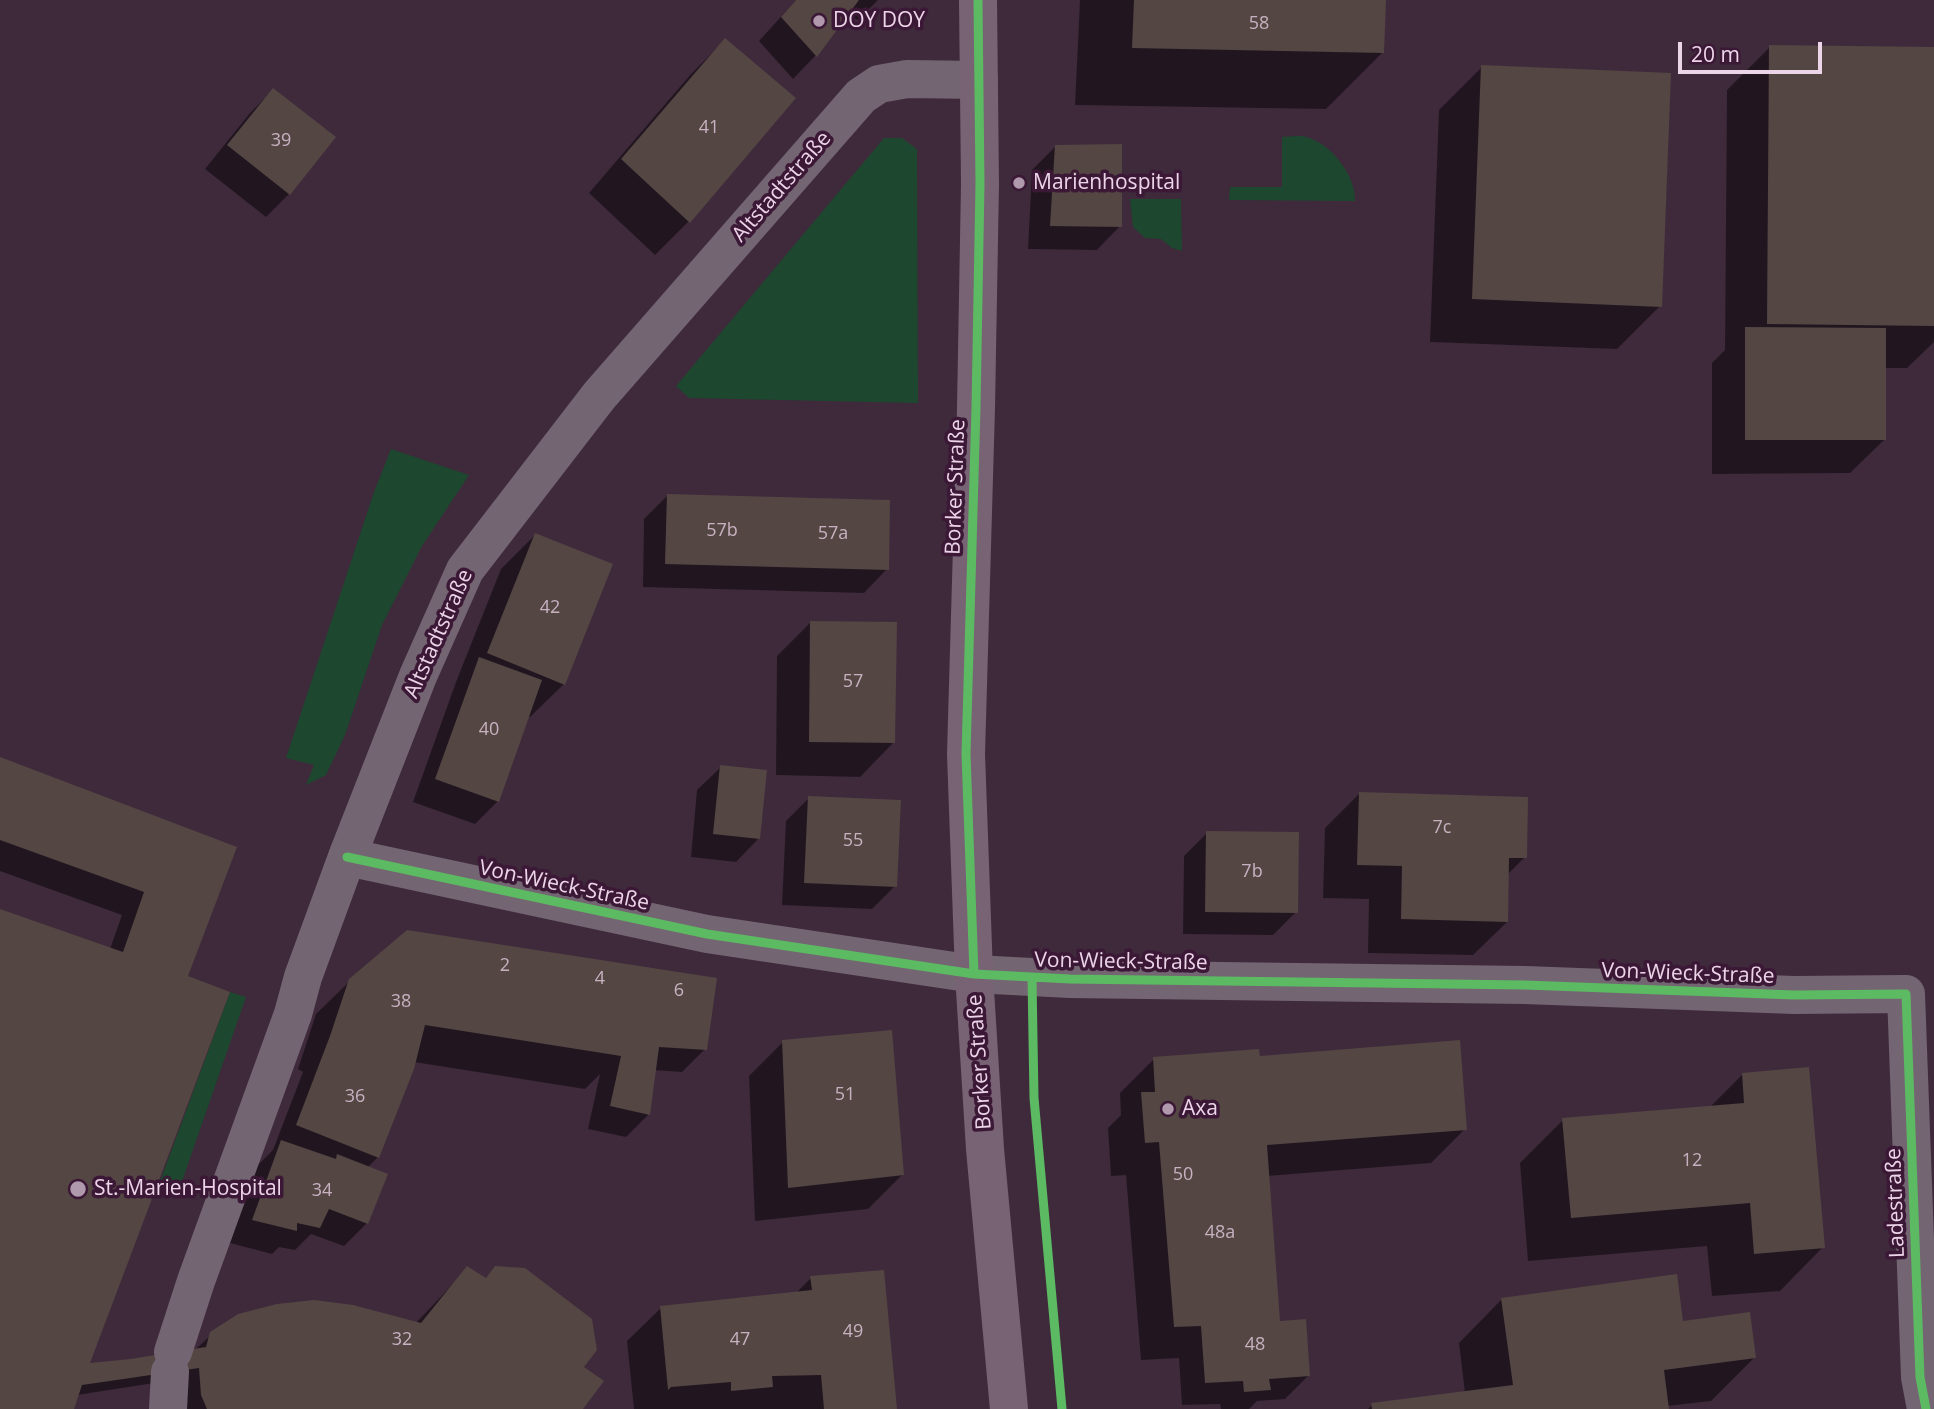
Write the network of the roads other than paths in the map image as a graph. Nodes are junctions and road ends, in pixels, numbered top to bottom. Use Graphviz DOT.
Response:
graph roads {
  1 [pos="978,0"];
  2 [pos="979,80"];
  3 [pos="347,857"];
  4 [pos="974,974"];
  5 [pos="1906,994"];
  6 [pos="168,1409"];
  7 [pos="1009,1409"];
  8 [pos="1926,1409"];
  1 -- 2 [label="main road, Borker Straße"];
  2 -- 3 [label="street, Altstadtstraße"];
  2 -- 4 [label="main road, Borker Straße"];
  3 -- 4 [label="street, Von-Wieck-Straße"];
  3 -- 6 [label="street, Altstadtstraße"];
  4 -- 5 [label="street, Von-Wieck-Straße"];
  4 -- 7 [label="main road, Borker Straße"];
  5 -- 8 [label="street, Ladestraße"];
}
